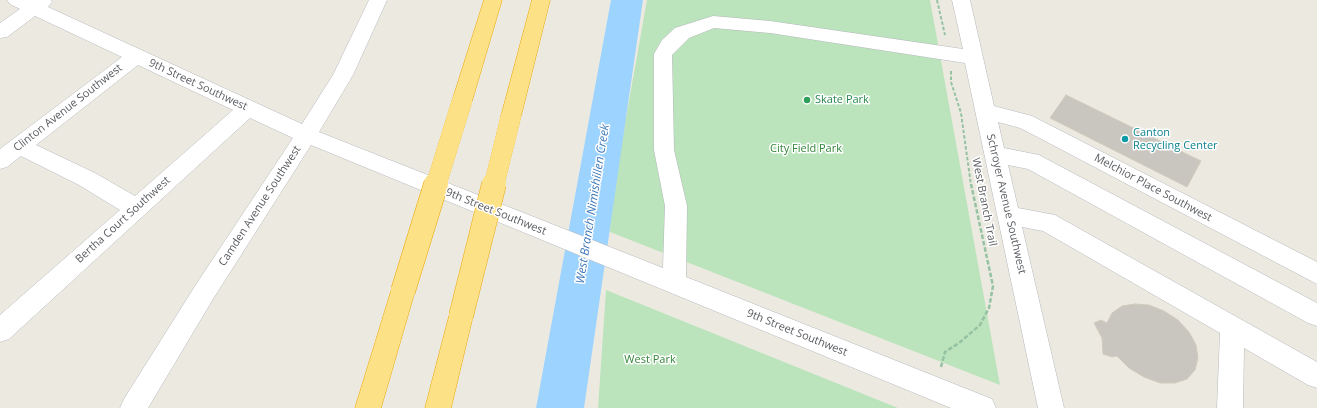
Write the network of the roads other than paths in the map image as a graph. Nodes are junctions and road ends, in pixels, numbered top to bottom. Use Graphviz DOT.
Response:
graph roads {
  1 [pos="378,0"];
  2 [pos="493,0"];
  3 [pos="541,0"];
  4 [pos="961,0"];
  5 [pos="32,3"];
  6 [pos="0,32"];
  7 [pos="136,56"];
  8 [pos="974,58"];
  9 [pos="247,108"];
  10 [pos="986,112"];
  11 [pos="306,135"];
  12 [pos="19,146"];
  13 [pos="995,155"];
  14 [pos="0,161"];
  15 [pos="136,208"];
  16 [pos="1009,216"];
  17 [pos="1317,274"];
  18 [pos="674,283"];
  19 [pos="1317,314"];
  20 [pos="1232,328"];
  21 [pos="0,331"];
  22 [pos="1317,376"];
  23 [pos="133,408"];
  24 [pos="368,408"];
  25 [pos="438,408"];
  26 [pos="983,408"];
  27 [pos="1051,408"];
  28 [pos="1230,408"];
  1 -- 11 [label="street, Camden Avenue Southwest"];
  2 -- 24 [label="highway, bridge"];
  3 -- 25 [label="highway, bridge"];
  4 -- 8 [label="street, Schroyer Avenue Southwest"];
  5 -- 6 [label="street"];
  5 -- 7 [label="street, 9th Street Southwest"];
  7 -- 9 [label="street, 9th Street Southwest"];
  7 -- 12 [label="street, Clinton Avenue Southwest"];
  8 -- 10 [label="street, Schroyer Avenue Southwest"];
  8 -- 18 [label="street"];
  9 -- 11 [label="street, 9th Street Southwest"];
  9 -- 15 [label="street, Bertha Court Southwest"];
  10 -- 13 [label="street, Schroyer Avenue Southwest"];
  10 -- 17 [label="street, Melchior Place Southwest"];
  11 -- 18 [label="street, 9th Street Southwest"];
  11 -- 23 [label="street, Camden Avenue Southwest"];
  12 -- 14 [label="street, Clinton Avenue Southwest"];
  12 -- 15 [label="street"];
  13 -- 16 [label="street, Schroyer Avenue Southwest"];
  13 -- 19 [label="street"];
  15 -- 21 [label="street, Bertha Court Southwest"];
  16 -- 20 [label="street"];
  16 -- 27 [label="street, Schroyer Avenue Southwest"];
  18 -- 26 [label="street, 9th Street Southwest"];
  20 -- 22 [label="street"];
  20 -- 28 [label="street"];
}
